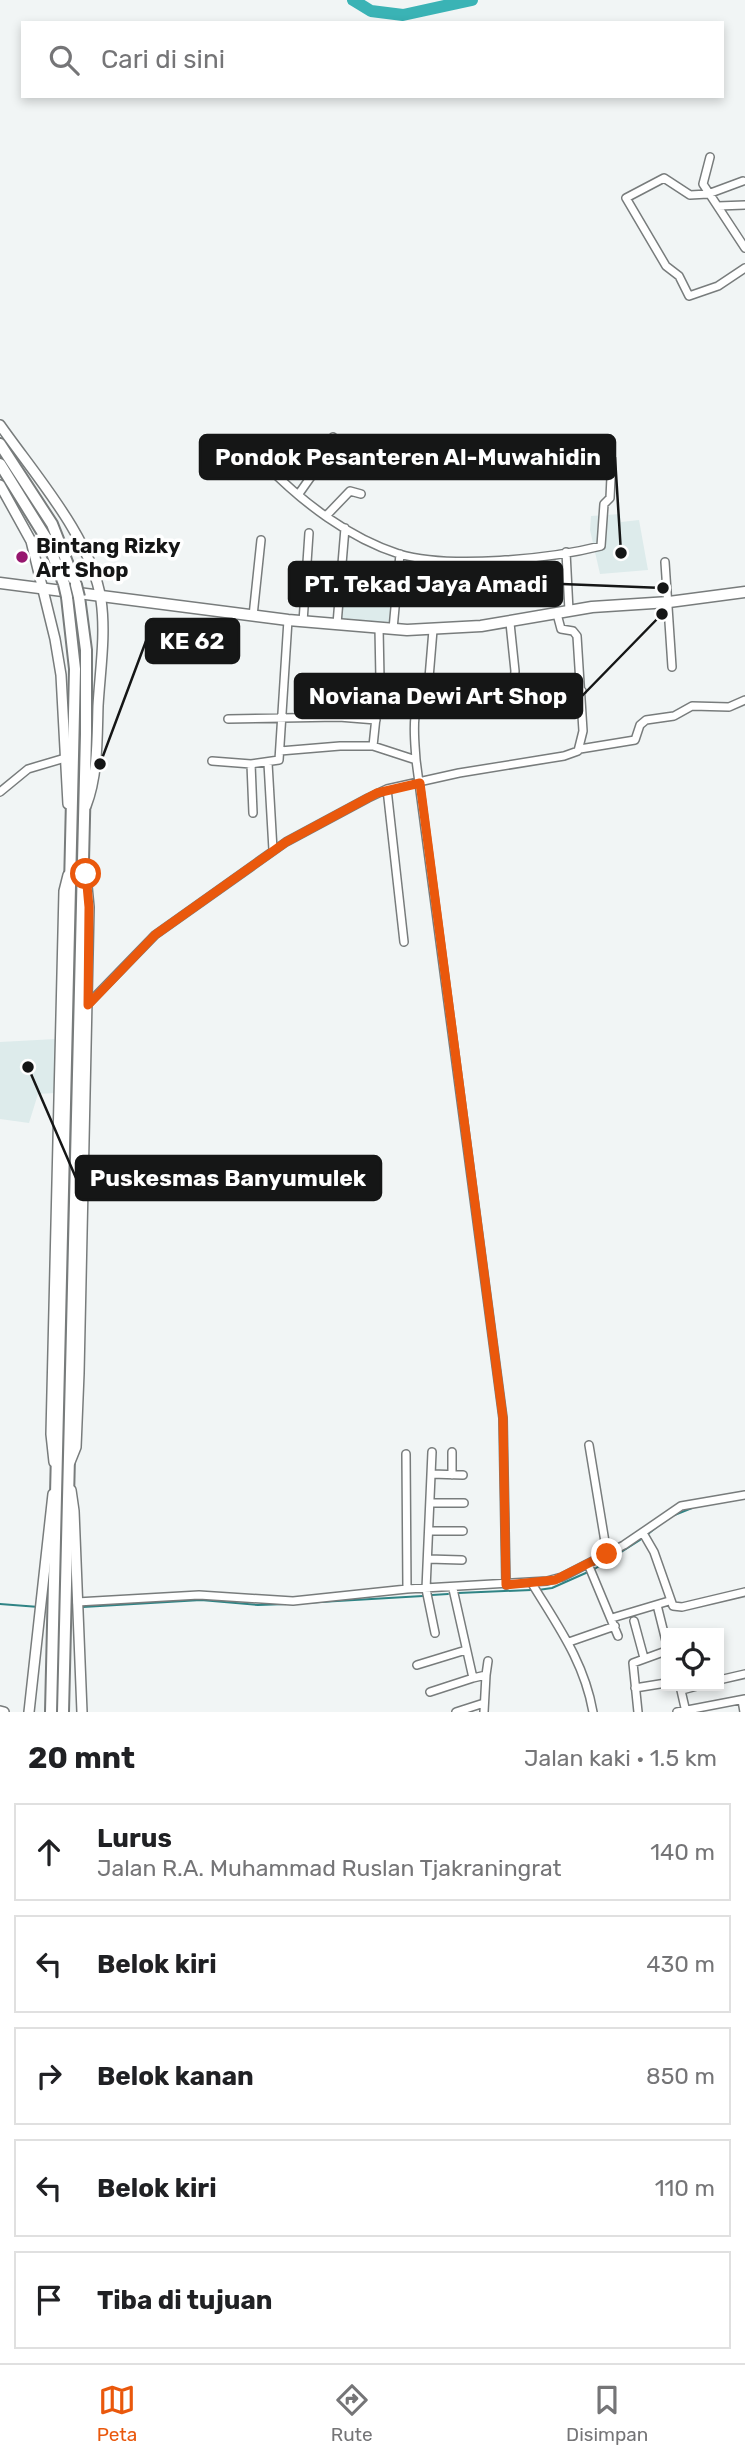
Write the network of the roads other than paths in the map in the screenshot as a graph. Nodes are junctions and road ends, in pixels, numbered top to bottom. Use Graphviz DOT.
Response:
graph roads {
  1 [pos="710,157"];
  2 [pos="743,181"];
  3 [pos="708,194"];
  4 [pos="745,205"];
  5 [pos="718,206"];
  6 [pos="745,248"];
  7 [pos="745,268"];
  8 [pos="0,425"];
  9 [pos="333,437"];
  10 [pos="0,444"];
  11 [pos="0,464"];
  12 [pos="266,465"];
  13 [pos="611,477"];
  14 [pos="0,485"];
  15 [pos="361,494"];
  16 [pos="298,495"];
  17 [pos="326,516"];
  18 [pos="345,528"];
  19 [pos="309,533"];
  20 [pos="261,540"];
  21 [pos="566,552"];
  22 [pos="401,554"];
  23 [pos="665,562"];
  24 [pos="0,583"];
  25 [pos="745,586"];
  26 [pos="44,589"];
  27 [pos="745,592"];
  28 [pos="723,596"];
  29 [pos="73,597"];
  30 [pos="101,598"];
  31 [pos="669,602"];
  32 [pos="569,611"];
  33 [pos="557,614"];
  34 [pos="253,616"];
  35 [pos="288,620"];
  36 [pos="303,622"];
  37 [pos="510,623"];
  38 [pos="337,624"];
  39 [pos="379,628"];
  40 [pos="393,629"];
  41 [pos="433,630"];
  42 [pos="672,667"];
  43 [pos="380,679"];
  44 [pos="515,685"];
  45 [pos="428,690"];
  46 [pos="582,691"];
  47 [pos="745,700"];
  48 [pos="228,719"];
  49 [pos="282,720"];
  50 [pos="376,720"];
  51 [pos="373,747"];
  52 [pos="580,749"];
  53 [pos="280,751"];
  54 [pos="65,758"];
  55 [pos="416,760"];
  56 [pos="212,761"];
  57 [pos="268,763"];
  58 [pos="251,764"];
  59 [pos="420,783"];
  60 [pos="387,789"];
  61 [pos="0,792"];
  62 [pos="84,812"];
  63 [pos="253,813"];
  64 [pos="71,817"];
  65 [pos="273,850"];
  66 [pos="83,867"];
  67 [pos="404,942"];
  68 [pos="88,1005"];
  69 [pos="589,1445"];
  70 [pos="432,1452"];
  71 [pos="452,1452"];
  72 [pos="406,1454"];
  73 [pos="69,1464"];
  74 [pos="431,1475"];
  75 [pos="452,1475"];
  76 [pos="463,1475"];
  77 [pos="62,1482"];
  78 [pos="744,1499"];
  79 [pos="430,1503"];
  80 [pos="464,1503"];
  81 [pos="429,1531"];
  82 [pos="463,1531"];
  83 [pos="643,1532"];
  84 [pos="607,1554"];
  85 [pos="428,1559"];
  86 [pos="462,1560"];
  87 [pos="590,1568"];
  88 [pos="531,1583"];
  89 [pos="506,1585"];
  90 [pos="407,1589"];
  91 [pos="426,1589"];
  92 [pos="453,1589"];
  93 [pos="745,1592"];
  94 [pos="669,1601"];
  95 [pos="657,1605"];
  96 [pos="67,1607"];
  97 [pos="634,1621"];
  98 [pos="613,1622"];
  99 [pos="663,1628"];
  100 [pos="435,1633"];
  101 [pos="618,1636"];
  102 [pos="569,1642"];
  103 [pos="466,1650"];
  104 [pos="661,1653"];
  105 [pos="643,1658"];
  106 [pos="488,1661"];
  107 [pos="417,1665"];
  108 [pos="745,1674"];
  109 [pos="486,1675"];
  110 [pos="473,1678"];
  111 [pos="724,1680"];
  112 [pos="661,1684"];
  113 [pos="635,1688"];
  114 [pos="681,1691"];
  115 [pos="430,1692"];
  116 [pos="743,1700"];
  117 [pos="484,1703"];
  118 [pos="715,1709"];
  119 [pos="29,1712"];
  120 [pos="51,1712"];
  121 [pos="62,1712"];
  122 [pos="82,1712"];
  123 [pos="456,1712"];
  124 [pos="484,1712"];
  125 [pos="593,1712"];
  126 [pos="638,1712"];
  127 [pos="683,1712"];
  128 [pos="744,1712"];
  1 -- 3 [label="street"];
  2 -- 3 [label="street"];
  3 -- 5 [label="street"];
  3 -- 7 [label="street"];
  4 -- 5 [label="street"];
  5 -- 6 [label="street"];
  8 -- 30 [label="street"];
  9 -- 16 [label="street"];
  10 -- 29 [label="highway, bridge"];
  11 -- 29 [label="highway, bridge"];
  12 -- 16 [label="street"];
  13 -- 21 [label="street"];
  14 -- 26 [label="street"];
  15 -- 17 [label="street"];
  16 -- 17 [label="street"];
  17 -- 18 [label="street"];
  18 -- 22 [label="street"];
  18 -- 38 [label="street"];
  19 -- 36 [label="street"];
  20 -- 34 [label="street"];
  21 -- 22 [label="street"];
  21 -- 32 [label="street"];
  22 -- 40 [label="street"];
  23 -- 31 [label="street"];
  24 -- 26 [label="main road"];
  25 -- 28 [label="main road"];
  26 -- 30 [label="main road"];
  26 -- 54 [label="street"];
  27 -- 28 [label="main road"];
  28 -- 31 [label="main road"];
  29 -- 62 [label="highway"];
  29 -- 64 [label="highway"];
  30 -- 34 [label="main road"];
  30 -- 62 [label="street"];
  31 -- 32 [label="main road"];
  31 -- 42 [label="street"];
  32 -- 33 [label="main road"];
  33 -- 37 [label="main road"];
  33 -- 46 [label="street"];
  34 -- 35 [label="main road"];
  35 -- 36 [label="main road"];
  35 -- 49 [label="street"];
  36 -- 38 [label="main road"];
  37 -- 41 [label="main road"];
  37 -- 44 [label="street"];
  38 -- 39 [label="main road"];
  39 -- 40 [label="main road"];
  39 -- 43 [label="street"];
  40 -- 41 [label="main road"];
  41 -- 45 [label="street"];
  43 -- 45 [label="street"];
  43 -- 50 [label="street"];
  44 -- 45 [label="street"];
  44 -- 46 [label="street"];
  45 -- 55 [label="street"];
  46 -- 52 [label="street"];
  47 -- 52 [label="street"];
  48 -- 49 [label="street"];
  49 -- 50 [label="street"];
  49 -- 53 [label="street"];
  50 -- 51 [label="street"];
  51 -- 53 [label="street"];
  51 -- 55 [label="street"];
  52 -- 59 [label="street"];
  53 -- 57 [label="street"];
  54 -- 61 [label="street"];
  54 -- 64 [label="street"];
  55 -- 59 [label="street"];
  56 -- 58 [label="street"];
  57 -- 58 [label="street"];
  57 -- 65 [label="street"];
  58 -- 63 [label="street"];
  59 -- 60 [label="street"];
  59 -- 89 [label="street"];
  60 -- 65 [label="street"];
  60 -- 67 [label="street"];
  62 -- 66 [label="highway"];
  64 -- 77 [label="highway"];
  65 -- 68 [label="street"];
  66 -- 68 [label="street"];
  66 -- 73 [label="highway"];
  68 -- 73 [label="street"];
  69 -- 84 [label="street"];
  70 -- 74 [label="street"];
  71 -- 75 [label="street"];
  72 -- 90 [label="street"];
  73 -- 77 [label="highway"];
  74 -- 75 [label="street"];
  74 -- 79 [label="street"];
  75 -- 76 [label="street"];
  77 -- 96 [label="highway"];
  77 -- 119 [label="street"];
  78 -- 83 [label="street"];
  79 -- 80 [label="street"];
  79 -- 81 [label="street"];
  81 -- 82 [label="street"];
  81 -- 85 [label="street"];
  83 -- 84 [label="street"];
  83 -- 94 [label="street"];
  84 -- 87 [label="street"];
  85 -- 86 [label="street"];
  85 -- 91 [label="street"];
  87 -- 88 [label="street"];
  87 -- 98 [label="street"];
  88 -- 89 [label="street"];
  88 -- 102 [label="street"];
  89 -- 92 [label="street"];
  90 -- 91 [label="street"];
  90 -- 96 [label="street"];
  91 -- 92 [label="street"];
  91 -- 100 [label="street"];
  92 -- 103 [label="street"];
  93 -- 94 [label="street"];
  94 -- 95 [label="street"];
  95 -- 98 [label="street"];
  95 -- 99 [label="street"];
  96 -- 120 [label="highway"];
  96 -- 121 [label="highway"];
  96 -- 122 [label="street"];
  97 -- 105 [label="street"];
  98 -- 101 [label="street"];
  98 -- 102 [label="street"];
  102 -- 125 [label="street"];
  103 -- 107 [label="street"];
  103 -- 110 [label="street"];
  104 -- 105 [label="street"];
  105 -- 113 [label="street"];
  106 -- 109 [label="street"];
  108 -- 111 [label="street"];
  109 -- 110 [label="street"];
  109 -- 117 [label="street"];
  110 -- 115 [label="street"];
  112 -- 113 [label="street"];
  113 -- 126 [label="street"];
  114 -- 127 [label="street"];
  116 -- 118 [label="street"];
  116 -- 128 [label="street"];
  117 -- 123 [label="street"];
  117 -- 124 [label="street"];
  118 -- 127 [label="street"];
}
